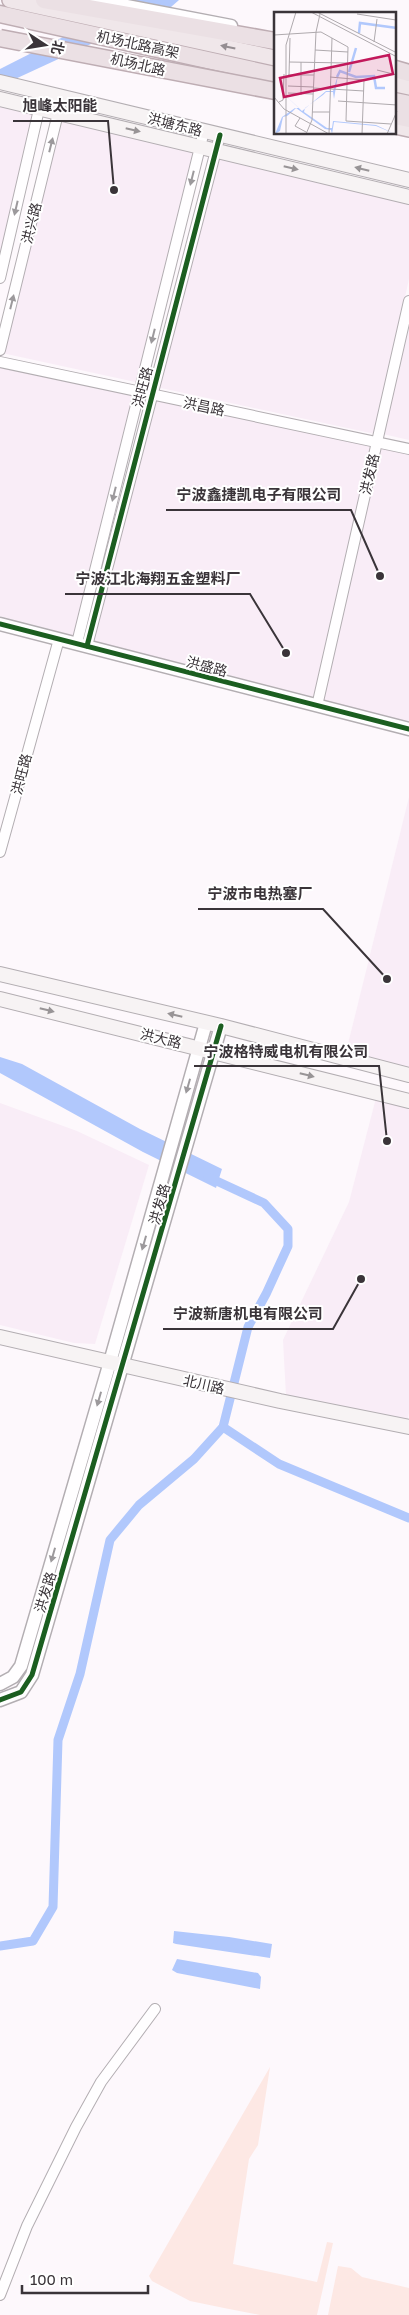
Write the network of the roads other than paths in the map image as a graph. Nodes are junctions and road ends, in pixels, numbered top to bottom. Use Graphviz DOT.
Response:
graph roads {
  1 [pos="10,0"];
  2 [pos="44,0"];
  3 [pos="96,0"];
  4 [pos="0,14"];
  5 [pos="0,24"];
  6 [pos="0,34"];
  7 [pos="274,35"];
  8 [pos="8,38"];
  9 [pos="274,41"];
  10 [pos="274,58"];
  11 [pos="396,62"];
  12 [pos="409,65"];
  13 [pos="396,69"];
  14 [pos="409,73"];
  15 [pos="274,75"];
  16 [pos="274,81"];
  17 [pos="0,82"];
  18 [pos="396,84"];
  19 [pos="409,87"];
  20 [pos="274,91"];
  21 [pos="43,92"];
  22 [pos="62,97"];
  23 [pos="274,97"];
  24 [pos="0,99"];
  25 [pos="396,101"];
  26 [pos="409,104"];
  27 [pos="396,106"];
  28 [pos="40,108"];
  29 [pos="409,109"];
  30 [pos="58,113"];
  31 [pos="396,116"];
  32 [pos="409,120"];
  33 [pos="396,126"];
  34 [pos="409,129"];
  35 [pos="204,131"];
  36 [pos="220,135"];
  37 [pos="200,147"];
  38 [pos="216,150"];
  39 [pos="409,180"];
  40 [pos="409,197"];
  41 [pos="0,278"];
  42 [pos="409,301"];
  43 [pos="0,350"];
  44 [pos="0,362"];
  45 [pos="140,392"];
  46 [pos="152,394"];
  47 [pos="377,442"];
  48 [pos="409,449"];
  49 [pos="0,624"];
  50 [pos="59,639"];
  51 [pos="82,645"];
  52 [pos="317,706"];
  53 [pos="409,729"];
  54 [pos="0,852"];
  55 [pos="0,974"];
  56 [pos="0,999"];
  57 [pos="206,1023"];
  58 [pos="221,1026"];
  59 [pos="199,1047"];
  60 [pos="214,1051"];
  61 [pos="409,1075"];
  62 [pos="409,1101"];
  63 [pos="0,1337"];
  64 [pos="110,1362"];
  65 [pos="124,1366"];
  66 [pos="409,1428"];
  67 [pos="0,1684"];
  68 [pos="0,1700"];
  69 [pos="155,2009"];
  70 [pos="0,2295"];
  10 -- 1 [label="main road, one-way"];
  2 -- 9 [label="highway"];
  3 -- 7 [label="street"];
  4 -- 15 [label="highway, 机场北路高架"];
  5 -- 16 [label="highway, 机场北路高架"];
  6 -- 8 [label="main road, 机场北路"];
  8 -- 20 [label="highway, bridge"];
  8 -- 23 [label="main road, 机场北路, bridge"];
  11 -- 12 [label="street"];
  13 -- 14 [label="highway"];
  17 -- 21 [label="main road, 洪塘东路"];
  18 -- 19 [label="main road"];
  21 -- 22 [label="main road, 洪塘东路"];
  21 -- 28 [label="street, 洪兴路"];
  22 -- 30 [label="street, 洪兴路"];
  22 -- 35 [label="main road, 洪塘东路"];
  24 -- 28 [label="main road, 洪塘东路"];
  25 -- 26 [label="highway"];
  27 -- 29 [label="highway"];
  28 -- 30 [label="main road, 洪塘东路"];
  28 -- 41 [label="street, 洪兴路, one-way"];
  30 -- 37 [label="main road, 洪塘东路, one-way"];
  43 -- 30 [label="street, 洪兴路, one-way"];
  31 -- 32 [label="highway"];
  33 -- 34 [label="main road"];
  35 -- 36 [label="main road, 洪塘东路"];
  35 -- 37 [label="street, 洪旺路"];
  36 -- 38 [label="street, 洪旺路"];
  39 -- 36 [label="main road, 洪塘东路, one-way"];
  37 -- 38 [label="main road, 洪塘东路"];
  37 -- 45 [label="street, 洪旺路, one-way"];
  38 -- 40 [label="main road, 洪塘东路, one-way"];
  38 -- 46 [label="street, 洪旺路"];
  42 -- 47 [label="street, 洪发路"];
  44 -- 45 [label="street, 洪昌路"];
  45 -- 46 [label="street, 洪昌路"];
  45 -- 51 [label="street, 洪旺路, one-way"];
  46 -- 47 [label="street, 洪昌路"];
  46 -- 51 [label="street, 洪旺路"];
  47 -- 48 [label="street, 洪昌路"];
  47 -- 52 [label="street, 洪发路"];
  49 -- 50 [label="street, 洪盛路"];
  50 -- 51 [label="street, 洪盛路"];
  50 -- 54 [label="street, 洪旺路"];
  51 -- 52 [label="street, 洪盛路"];
  52 -- 53 [label="street, 洪盛路"];
  57 -- 55 [label="main road, 洪大路, one-way"];
  56 -- 59 [label="main road, 洪大路, one-way"];
  57 -- 58 [label="main road, 洪大路"];
  57 -- 59 [label="street, 洪发路"];
  58 -- 60 [label="street, 洪发路"];
  58 -- 61 [label="main road, 洪大路"];
  59 -- 60 [label="main road, 洪大路"];
  59 -- 64 [label="street, 洪发路, one-way"];
  60 -- 62 [label="main road, 洪大路, one-way"];
  60 -- 65 [label="street, 洪发路"];
  63 -- 64 [label="main road, 北川路"];
  64 -- 65 [label="main road, 北川路"];
  64 -- 67 [label="street, 洪发路, one-way"];
  65 -- 66 [label="main road, 北川路"];
  65 -- 68 [label="street, 洪发路"];
  69 -- 70 [label="street"];
}
